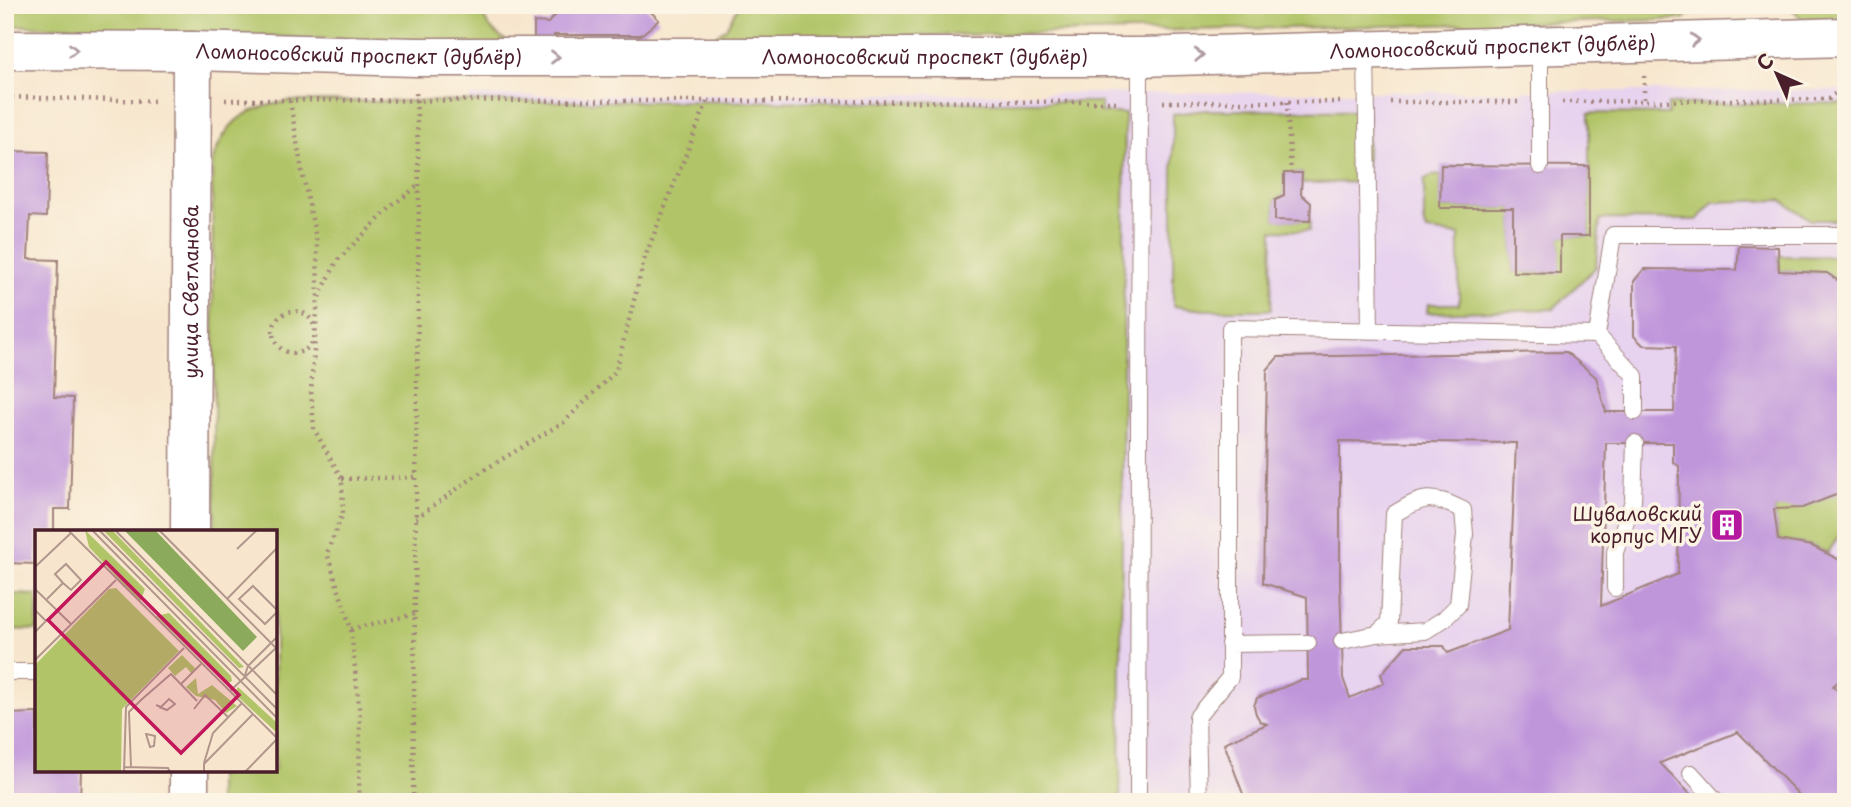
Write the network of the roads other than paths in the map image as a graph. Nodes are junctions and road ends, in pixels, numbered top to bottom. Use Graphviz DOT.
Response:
graph roads {
  1 [pos="1757,22"];
  2 [pos="1846,37"];
  3 [pos="1540,44"];
  4 [pos="5,50"];
  5 [pos="1366,50"];
  6 [pos="192,51"];
  7 [pos="1140,57"];
  8 [pos="1540,166"];
  9 [pos="1846,235"];
  10 [pos="1370,331"];
  11 [pos="1597,334"];
  12 [pos="1635,412"];
  13 [pos="1634,443"];
  14 [pos="190,530"];
  15 [pos="1615,588"];
  16 [pos="1377,634"];
  17 [pos="1342,641"];
  18 [pos="1308,643"];
  19 [pos="1229,644"];
  20 [pos="5,672"];
  21 [pos="35,672"];
  22 [pos="189,772"];
  23 [pos="1691,773"];
  24 [pos="189,802"];
  25 [pos="1138,802"];
  26 [pos="1199,802"];
  27 [pos="1717,802"];
  1 -- 2 [label="street, Ломоносовский проспект (дублёр)"];
  3 -- 1 [label="street, Ломоносовский проспект (дублёр), one-way"];
  3 -- 5 [label="street, Ломоносовский проспект (дублёр)"];
  3 -- 8 [label="lane"];
  4 -- 6 [label="street, Ломоносовский проспект (дублёр), one-way"];
  7 -- 5 [label="street, Ломоносовский проспект (дублёр), one-way"];
  5 -- 10 [label="lane"];
  6 -- 7 [label="street, Ломоносовский проспект (дублёр), one-way"];
  6 -- 14 [label="street, улица Светланова"];
  7 -- 25 [label="lane"];
  9 -- 11 [label="lane"];
  10 -- 11 [label="lane"];
  10 -- 19 [label="lane"];
  11 -- 12 [label="lane"];
  13 -- 15 [label="lane"];
  16 -- 16 [label="lane"];
  16 -- 17 [label="lane"];
  18 -- 19 [label="lane"];
  19 -- 26 [label="lane"];
  20 -- 21 [label="lane"];
  22 -- 24 [label="street"];
  23 -- 27 [label="lane"];
}
